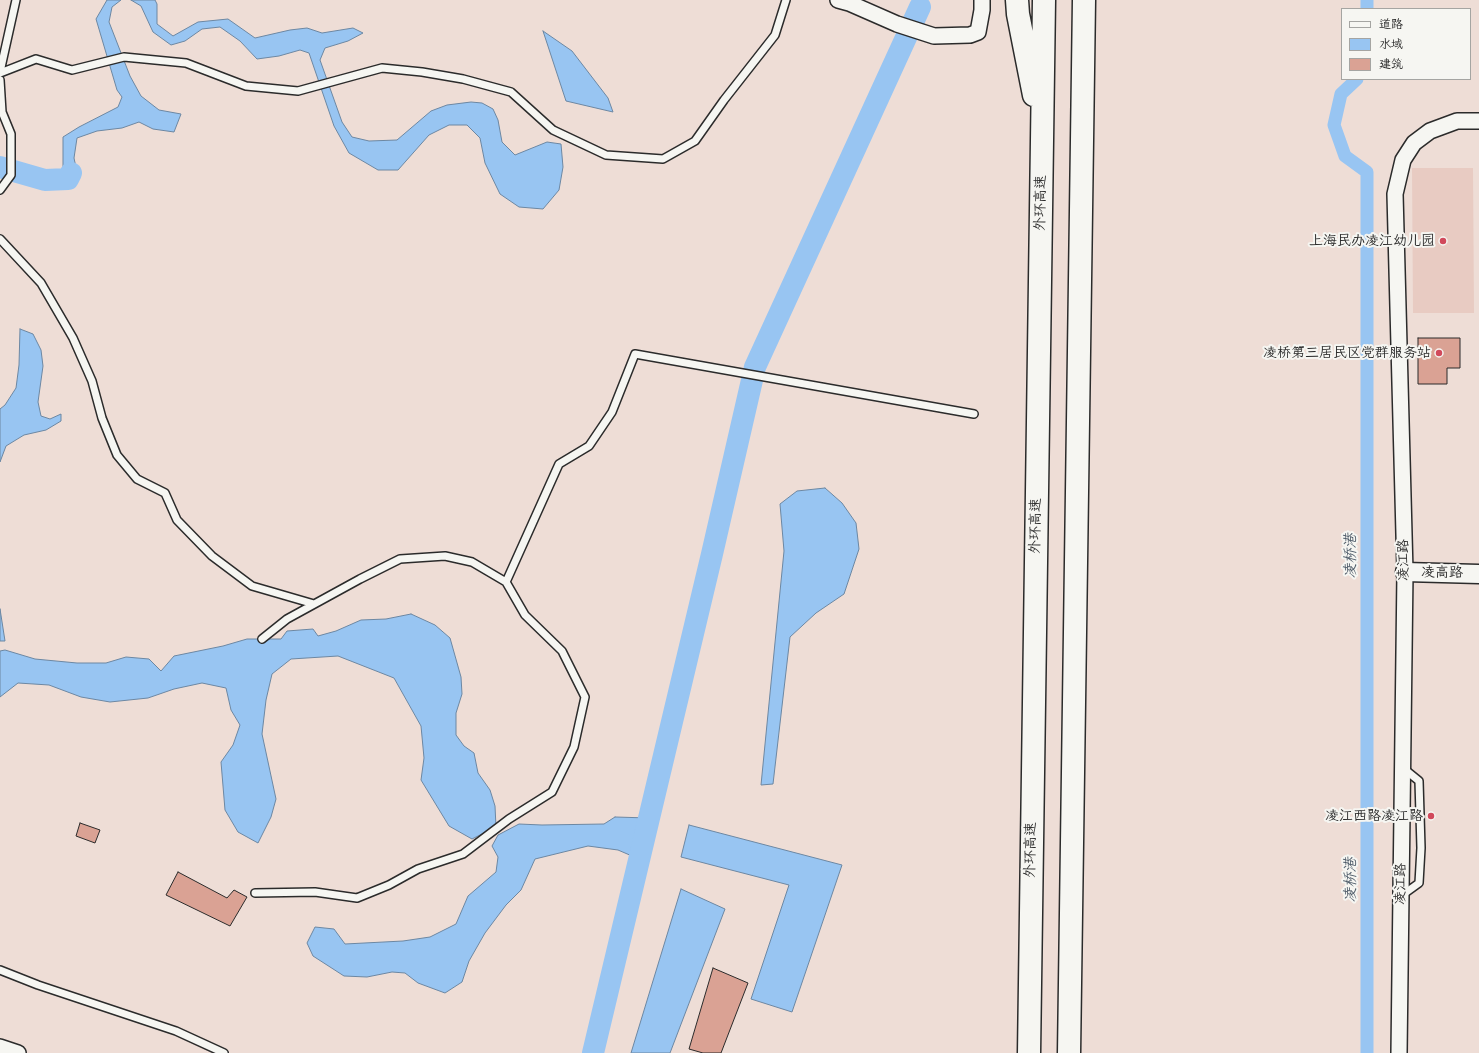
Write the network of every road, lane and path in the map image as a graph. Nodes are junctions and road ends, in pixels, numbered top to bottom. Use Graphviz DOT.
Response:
graph roads {
  1 [pos="16,0"];
  2 [pos="786,0"];
  3 [pos="838,0"];
  4 [pos="982,0"];
  5 [pos="1017,0"];
  6 [pos="1044,0"];
  7 [pos="1084,0"];
  8 [pos="1093,0"];
  9 [pos="0,73"];
  10 [pos="0,80"];
  11 [pos="1479,121"];
  12 [pos="1042,137"];
  13 [pos="1082,148"];
  14 [pos="0,190"];
  15 [pos="0,239"];
  16 [pos="974,414"];
  17 [pos="1405,572"];
  18 [pos="1479,574"];
  19 [pos="506,582"];
  20 [pos="314,604"];
  21 [pos="262,639"];
  22 [pos="255,893"];
  23 [pos="0,970"];
  24 [pos="0,1047"];
  25 [pos="18,1053"];
  26 [pos="224,1053"];
  27 [pos="1029,1053"];
  28 [pos="1069,1053"];
  29 [pos="1399,1053"];
  1 -- 9 [label="lane"];
  2 -- 9 [label="lane"];
  3 -- 4 [label="street"];
  5 -- 12 [label="highway"];
  6 -- 12 [label="highway, 外环高速"];
  7 -- 13 [label="highway"];
  8 -- 13 [label="highway"];
  10 -- 14 [label="lane"];
  11 -- 17 [label="street, 凌江路"];
  12 -- 27 [label="highway, 外环高速"];
  13 -- 28 [label="highway"];
  15 -- 20 [label="lane"];
  16 -- 19 [label="lane"];
  17 -- 18 [label="street, 凌高路"];
  17 -- 29 [label="street, 凌江路"];
  19 -- 20 [label="lane"];
  19 -- 22 [label="lane"];
  20 -- 21 [label="lane"];
  23 -- 26 [label="lane"];
  24 -- 25 [label="street"];
}
